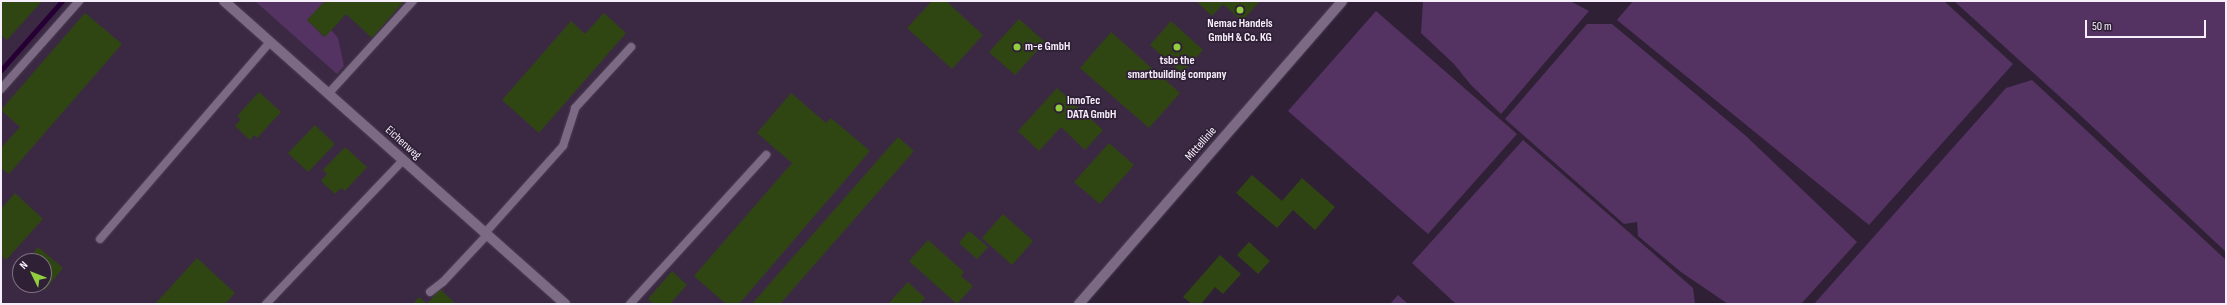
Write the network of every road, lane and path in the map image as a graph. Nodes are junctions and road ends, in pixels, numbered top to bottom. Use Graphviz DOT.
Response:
graph roads {
  1 [pos="79,1"];
  2 [pos="224,1"];
  3 [pos="413,1"];
  4 [pos="1339,2"];
  5 [pos="270,42"];
  6 [pos="631,47"];
  7 [pos="1,89"];
  8 [pos="328,94"];
  9 [pos="766,156"];
  10 [pos="403,160"];
  11 [pos="486,234"];
  12 [pos="100,239"];
  13 [pos="430,292"];
  14 [pos="266,304"];
  15 [pos="565,304"];
  16 [pos="630,304"];
  17 [pos="1080,304"];
  1 -- 7 [label="lane"];
  2 -- 5 [label="street, Eichenweg"];
  3 -- 8 [label="lane"];
  4 -- 17 [label="street, Mittellinie"];
  5 -- 8 [label="street, Eichenweg"];
  5 -- 12 [label="lane"];
  6 -- 11 [label="lane"];
  8 -- 10 [label="street, Eichenweg"];
  9 -- 16 [label="lane"];
  10 -- 11 [label="street, Eichenweg"];
  10 -- 14 [label="lane"];
  11 -- 13 [label="lane"];
  11 -- 15 [label="street, Eichenweg"];
}
